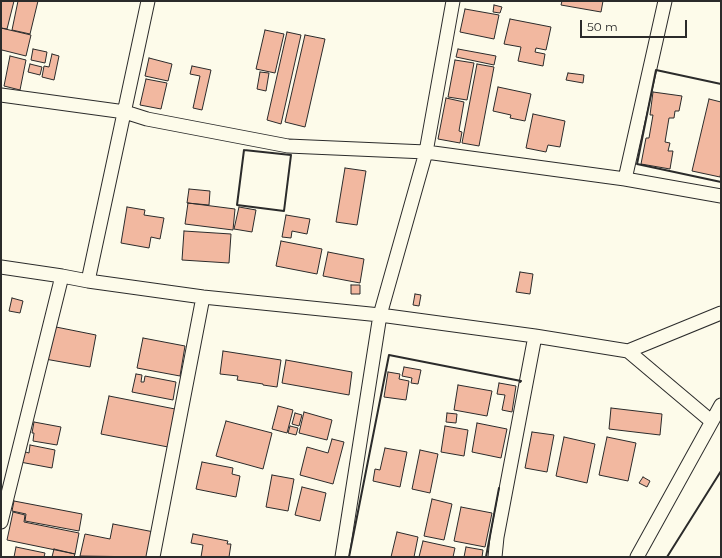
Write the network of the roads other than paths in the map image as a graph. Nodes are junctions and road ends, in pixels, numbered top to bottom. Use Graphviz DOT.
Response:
graph roads {
  1 [pos="148,1"];
  2 [pos="453,1"];
  3 [pos="665,1"];
  4 [pos="1,95"];
  5 [pos="125,112"];
  6 [pos="426,152"];
  7 [pos="625,179"];
  8 [pos="721,196"];
  9 [pos="1,267"];
  10 [pos="62,276"];
  11 [pos="88,281"];
  12 [pos="203,297"];
  13 [pos="721,312"];
  14 [pos="380,315"];
  15 [pos="535,336"];
  16 [pos="628,351"];
  17 [pos="721,405"];
  18 [pos="711,421"];
  19 [pos="1,522"];
  20 [pos="152,557"];
  21 [pos="342,557"];
  22 [pos="494,557"];
  23 [pos="637,557"];
  1 -- 5 [label="street"];
  2 -- 6 [label="street"];
  3 -- 7 [label="street"];
  4 -- 5 [label="street"];
  5 -- 6 [label="street"];
  5 -- 11 [label="street"];
  6 -- 7 [label="street"];
  6 -- 14 [label="street"];
  7 -- 8 [label="street"];
  9 -- 10 [label="street"];
  10 -- 11 [label="street"];
  10 -- 19 [label="street"];
  11 -- 12 [label="street"];
  12 -- 14 [label="street"];
  12 -- 20 [label="street"];
  13 -- 16 [label="street"];
  14 -- 15 [label="street"];
  14 -- 21 [label="street"];
  15 -- 16 [label="street"];
  15 -- 22 [label="street"];
  16 -- 18 [label="street"];
  17 -- 18 [label="street"];
  18 -- 23 [label="street"];
}
